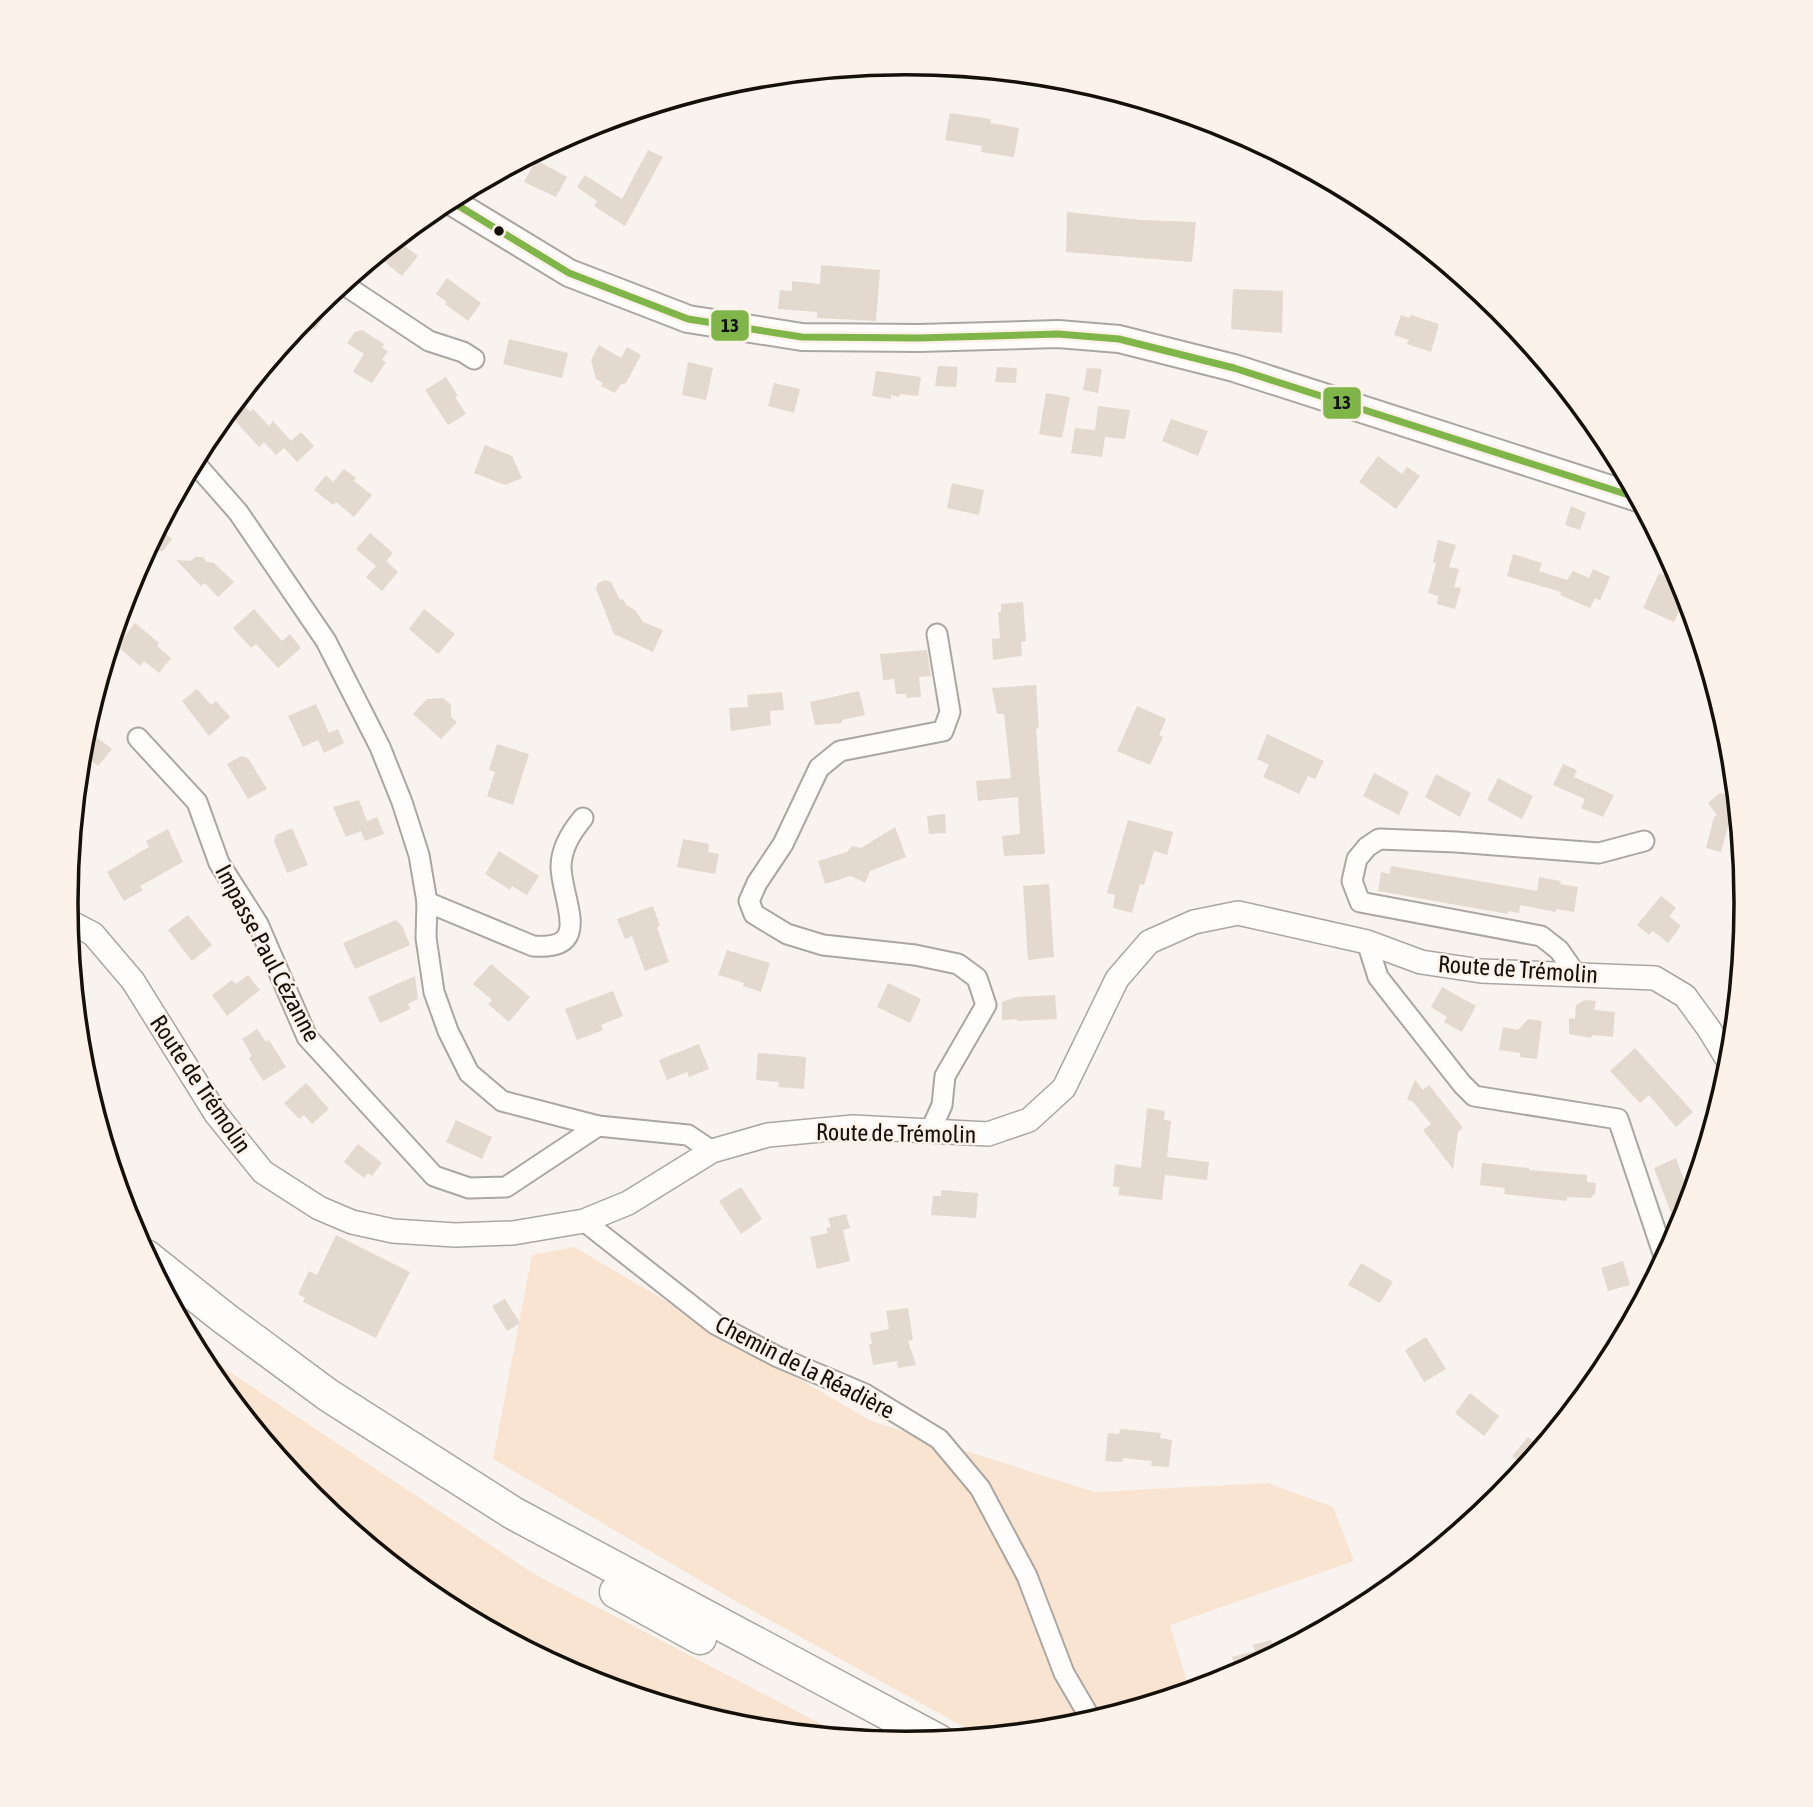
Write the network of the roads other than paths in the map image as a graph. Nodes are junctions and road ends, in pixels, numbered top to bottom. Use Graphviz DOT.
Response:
graph roads {
  1 [pos="460,206"];
  2 [pos="351,289"];
  3 [pos="474,359"];
  4 [pos="201,471"];
  5 [pos="196,478"];
  6 [pos="207,479"];
  7 [pos="1627,494"];
  8 [pos="937,634"];
  9 [pos="138,738"];
  10 [pos="583,818"];
  11 [pos="1644,841"];
  12 [pos="427,902"];
  13 [pos="79,927"];
  14 [pos="1367,942"];
  15 [pos="1575,973"];
  16 [pos="1722,1050"];
  17 [pos="598,1126"];
  18 [pos="930,1132"];
  19 [pos="712,1151"];
  20 [pos="584,1221"];
  21 [pos="1660,1245"];
  22 [pos="164,1271"];
  23 [pos="183,1307"];
  24 [pos="1087,1712"];
  25 [pos="878,1731"];
  26 [pos="921,1731"];
  1 -- 7 [label="main road"];
  2 -- 3 [label="street"];
  4 -- 6 [label="street"];
  5 -- 6 [label="street"];
  6 -- 12 [label="street"];
  8 -- 18 [label="street"];
  9 -- 17 [label="street, Impasse Paul Cézanne"];
  10 -- 12 [label="street"];
  11 -- 15 [label="street"];
  12 -- 17 [label="street"];
  13 -- 20 [label="street, Route de Trémolin"];
  14 -- 15 [label="street, Route de Trémolin"];
  14 -- 18 [label="street, Route de Trémolin"];
  14 -- 21 [label="street"];
  15 -- 16 [label="street, Route de Trémolin"];
  17 -- 19 [label="street"];
  18 -- 19 [label="street, Route de Trémolin"];
  19 -- 20 [label="street, Route de Trémolin"];
  20 -- 24 [label="street, Chemin de la Réadière"];
  22 -- 26 [label="highway"];
  23 -- 25 [label="highway"];
}
